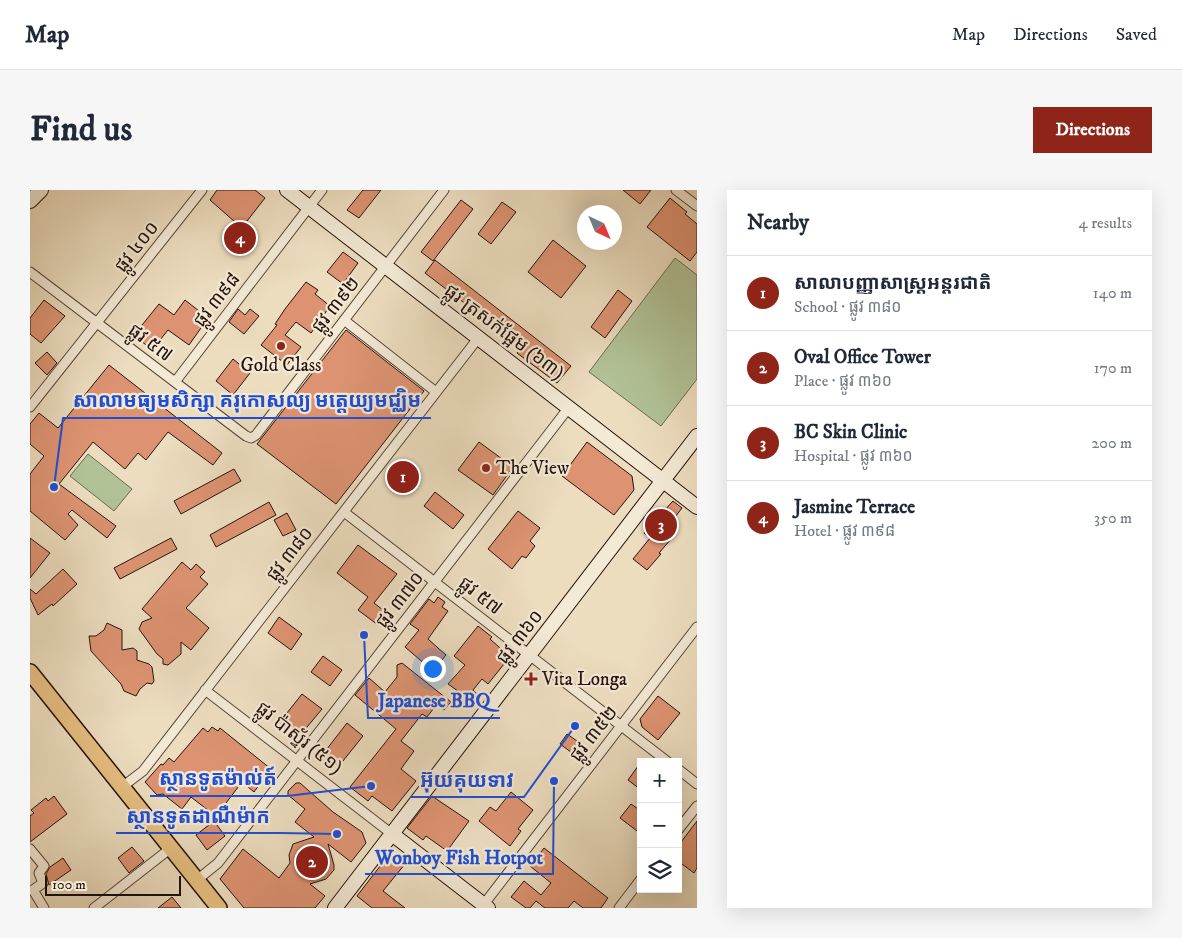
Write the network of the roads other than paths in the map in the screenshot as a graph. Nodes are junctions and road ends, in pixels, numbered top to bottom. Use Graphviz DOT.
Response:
graph roads {
  1 [pos="41,190"];
  2 [pos="202,190"];
  3 [pos="287,190"];
  4 [pos="322,190"];
  5 [pos="444,190"];
  6 [pos="676,190"];
  7 [pos="30,201"];
  8 [pos="697,206"];
  9 [pos="309,207"];
  10 [pos="386,266"];
  11 [pos="30,272"];
  12 [pos="344,320"];
  13 [pos="98,323"];
  14 [pos="479,337"];
  15 [pos="175,382"];
  16 [pos="436,392"];
  17 [pos="570,406"];
  18 [pos="30,407"];
  19 [pos="697,436"];
  20 [pos="251,438"];
  21 [pos="663,481"];
  22 [pos="697,507"];
  23 [pos="344,512"];
  24 [pos="435,582"];
  25 [pos="697,627"];
  26 [pos="530,655"];
  27 [pos="30,672"];
  28 [pos="205,690"];
  29 [pos="621,726"];
  30 [pos="663,758"];
  31 [pos="297,761"];
  32 [pos="682,772"];
  33 [pos="697,784"];
  34 [pos="122,787"];
  35 [pos="697,806"];
  36 [pos="682,825"];
  37 [pos="392,834"];
  38 [pos="30,848"];
  39 [pos="171,848"];
  40 [pos="197,880"];
  41 [pos="637,884"];
  42 [pos="484,907"];
  43 [pos="44,908"];
  44 [pos="94,908"];
  45 [pos="219,908"];
  46 [pos="335,908"];
  47 [pos="619,908"];
  1 -- 7 [label="street"];
  2 -- 13 [label="street, ផ្លូវ ៤០០"];
  3 -- 9 [label="street, ផ្លូវ ត្រសក់ផ្អែម (៦៣)"];
  4 -- 9 [label="street, ផ្លូវ ៣៩៨"];
  5 -- 10 [label="street, ផ្លូវ ៣៩២"];
  6 -- 8 [label="street"];
  9 -- 10 [label="street, ផ្លូវ ត្រសក់ផ្អែម (៦៣)"];
  9 -- 15 [label="street, ផ្លូវ ៣៩៨"];
  10 -- 12 [label="street, ផ្លូវ ៣៩២"];
  10 -- 14 [label="street, ផ្លូវ ត្រសក់ផ្អែម (៦៣)"];
  11 -- 13 [label="street, ផ្លូវ ៥៧"];
  12 -- 16 [label="street"];
  12 -- 20 [label="street, ផ្លូវ ៣៩២"];
  13 -- 15 [label="street, ផ្លូវ ៥៧"];
  13 -- 18 [label="street, ផ្លូវ ៤០០"];
  14 -- 16 [label="street, ផ្លូវ ៣៨០"];
  14 -- 17 [label="street, ផ្លូវ ត្រសក់ផ្អែម (៦៣)"];
  15 -- 20 [label="street, ផ្លូវ ៥៧"];
  16 -- 23 [label="street, ផ្លូវ ៣៨០"];
  17 -- 21 [label="street, ផ្លូវ ត្រសក់ផ្អែម (៦៣)"];
  17 -- 24 [label="street, ផ្លូវ ៣៧០"];
  19 -- 21 [label="street, ផ្លូវ ៣៦០"];
  21 -- 22 [label="street, ផ្លូវ ត្រសក់ផ្អែម (៦៣)"];
  21 -- 26 [label="street, ផ្លូវ ៣៦០"];
  23 -- 24 [label="street, ផ្លូវ ៥៧"];
  23 -- 28 [label="street, ផ្លូវ ៣៨០"];
  24 -- 26 [label="street, ផ្លូវ ៥៧"];
  24 -- 31 [label="street, ផ្លូវ ៣៧០"];
  25 -- 29 [label="street, ផ្លូវ ៣៥២"];
  26 -- 29 [label="street, ផ្លូវ ៥៧"];
  26 -- 37 [label="street, ផ្លូវ ៣៦០"];
  27 -- 34 [label="main road"];
  28 -- 31 [label="street, ផ្លូវ ប៉ាស្ទ័រ (៥១)"];
  28 -- 34 [label="street, ផ្លូវ ៣៨០"];
  29 -- 30 [label="street, ផ្លូវ ៥៧"];
  29 -- 42 [label="street, ផ្លូវ ៣៥២"];
  31 -- 37 [label="street, ផ្លូវ ប៉ាស្ទ័រ (៥១)"];
  31 -- 40 [label="street, ផ្លូវ ៣៧០"];
  32 -- 33 [label="street"];
  34 -- 39 [label="main road"];
  35 -- 36 [label="street"];
  37 -- 42 [label="street, ផ្លូវ ប៉ាស្ទ័រ (៥១)"];
  37 -- 46 [label="street, ផ្លូវ ៣៦០"];
  38 -- 43 [label="street"];
  39 -- 40 [label="main road"];
  39 -- 44 [label="street"];
  40 -- 45 [label="main road"];
  41 -- 47 [label="street"];
}
